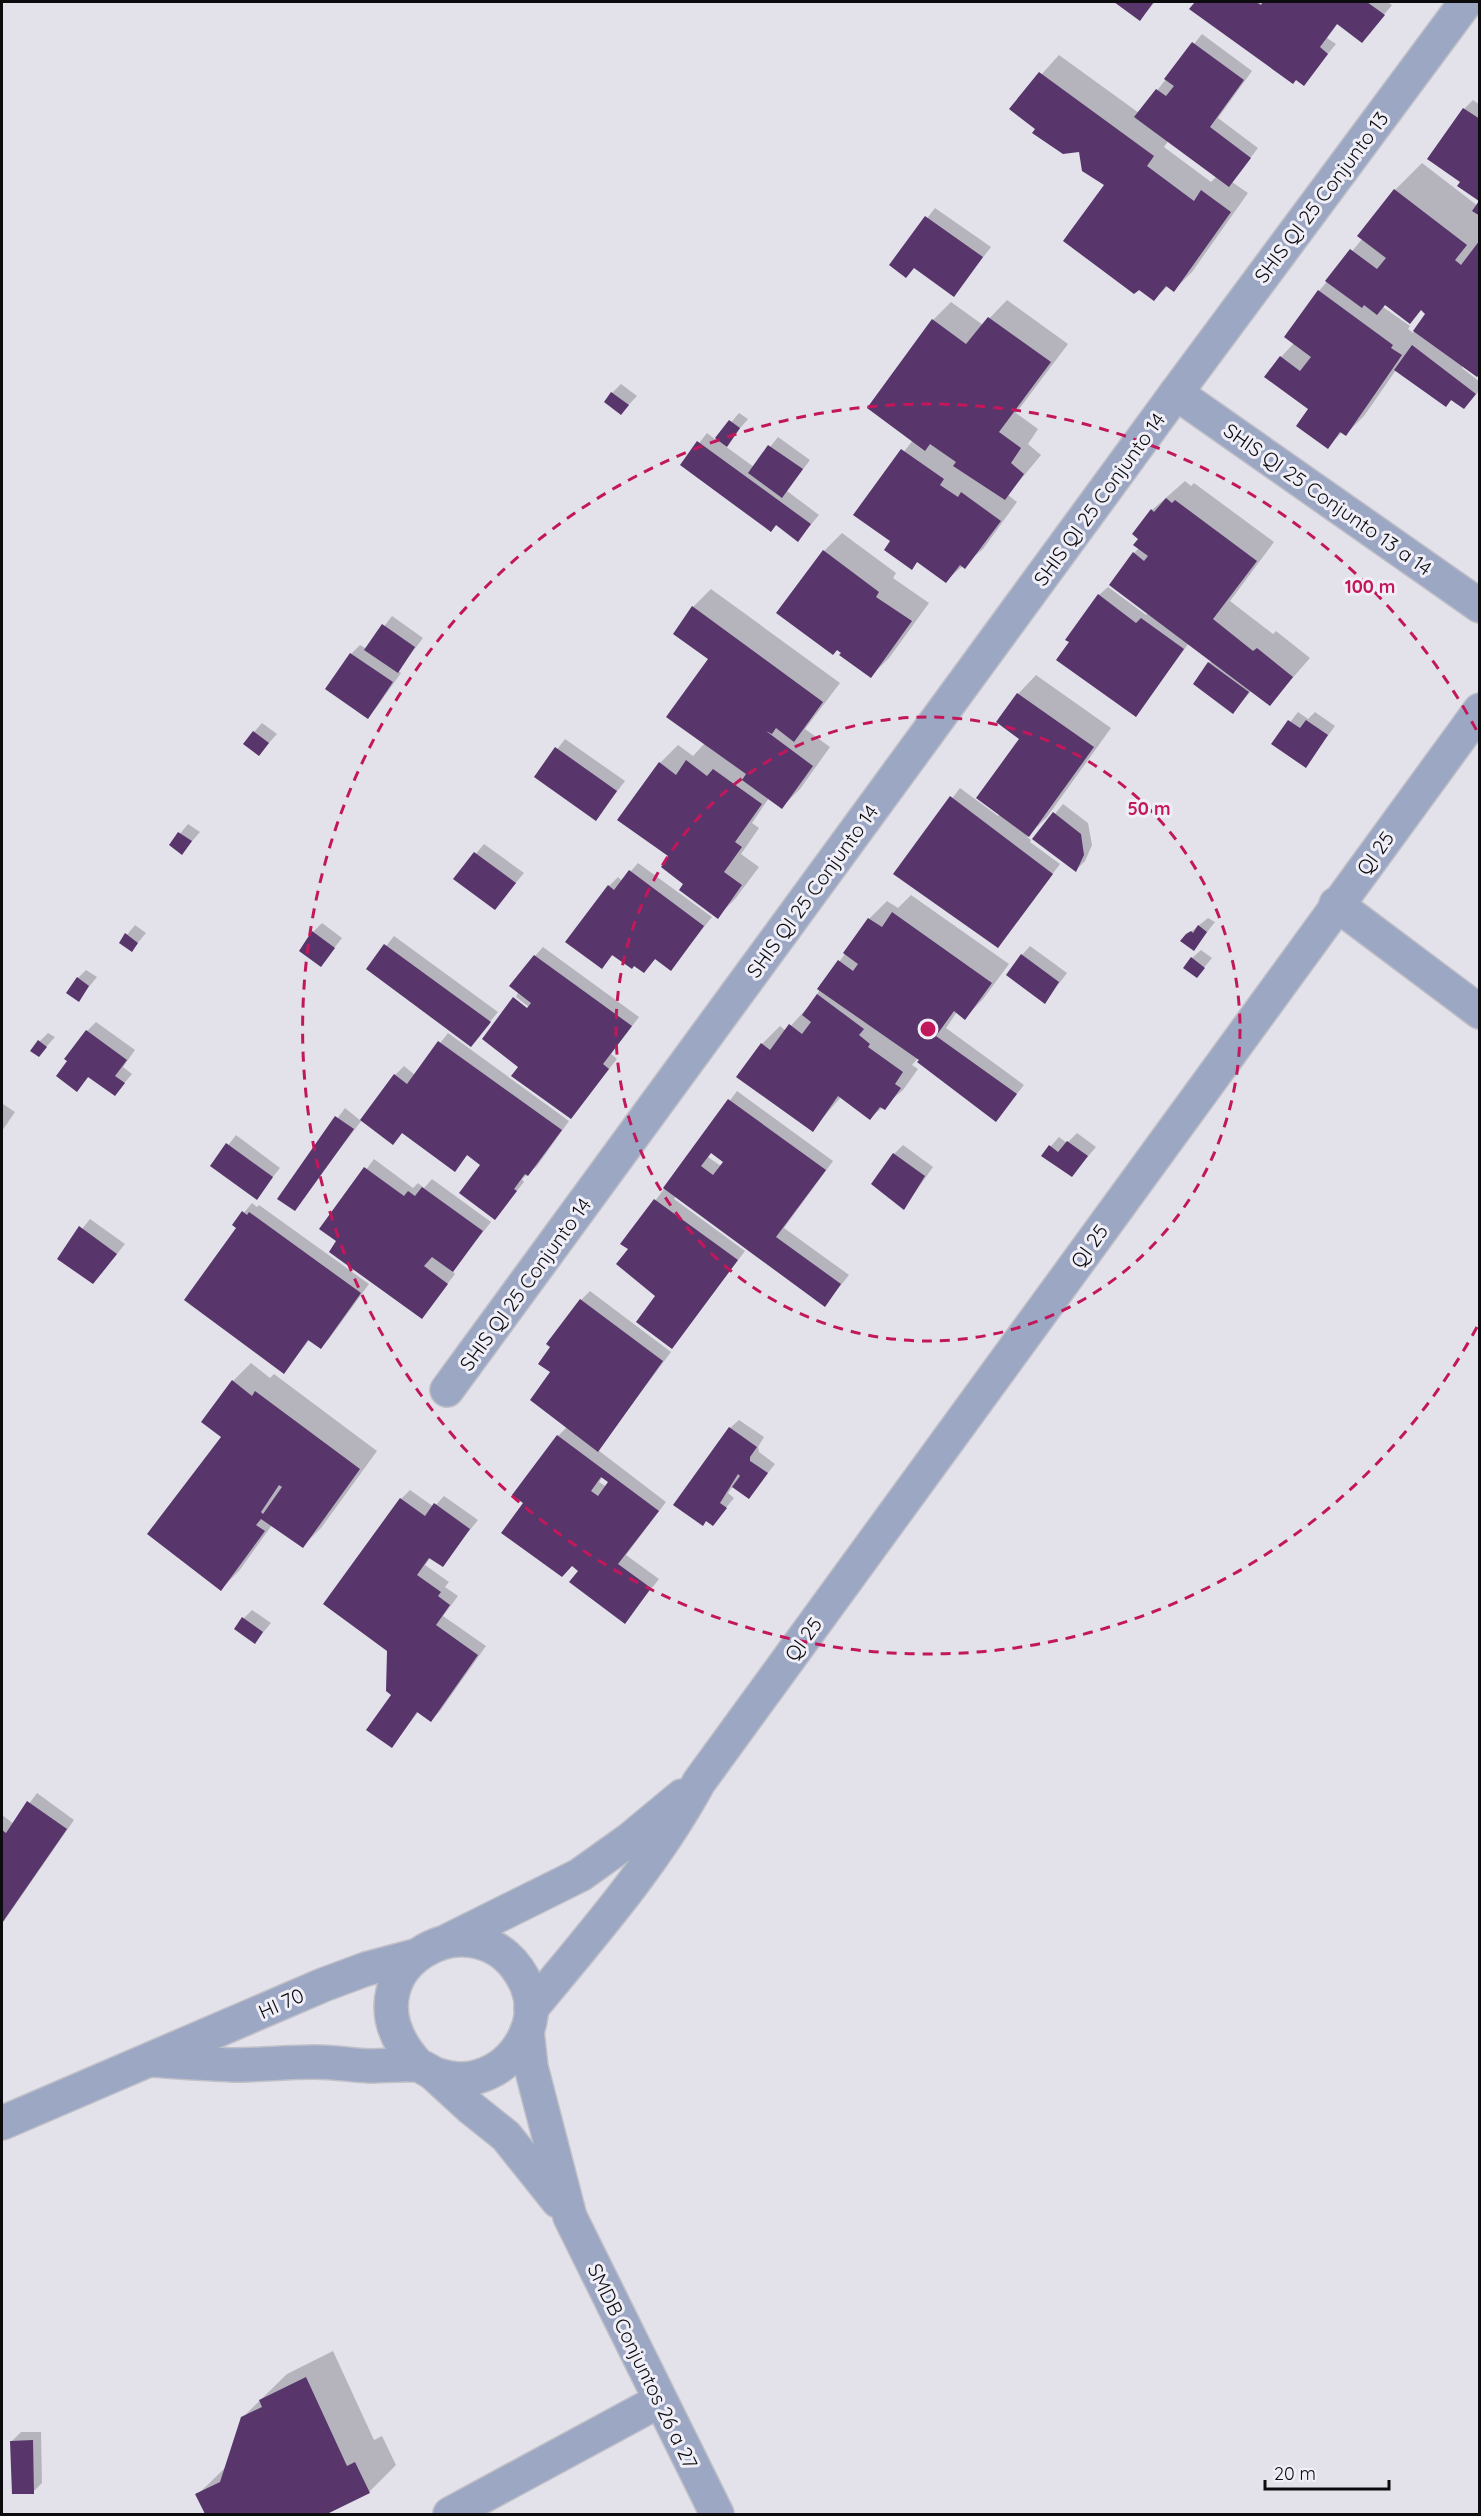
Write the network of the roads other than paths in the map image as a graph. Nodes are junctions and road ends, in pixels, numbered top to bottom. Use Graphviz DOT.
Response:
graph roads {
  1 [pos="1466,2"];
  2 [pos="1176,393"];
  3 [pos="1479,606"];
  4 [pos="1479,710"];
  5 [pos="1336,904"];
  6 [pos="1479,1012"];
  7 [pos="447,1390"];
  8 [pos="699,1782"];
  9 [pos="447,1941"];
  10 [pos="415,1956"];
  11 [pos="529,2020"];
  12 [pos="152,2060"];
  13 [pos="426,2069"];
  14 [pos="2,2123"];
  15 [pos="570,2217"];
  16 [pos="659,2401"];
  17 [pos="450,2514"];
  18 [pos="717,2514"];
  1 -- 2 [label="street, SHIS QI 25 Conjunto 13"];
  2 -- 3 [label="street, SHIS QI 25 Conjunto 13 a 14"];
  2 -- 7 [label="street, SHIS QI 25 Conjunto 14"];
  4 -- 5 [label="street, QI 25"];
  5 -- 6 [label="street"];
  5 -- 8 [label="street, QI 25"];
  8 -- 9 [label="street, QI 25"];
  8 -- 11 [label="street, QI 25"];
  9 -- 10 [label="street"];
  9 -- 11 [label="street"];
  10 -- 12 [label="street, HI 70"];
  10 -- 13 [label="street"];
  11 -- 13 [label="street"];
  11 -- 15 [label="street, SMDB Conjuntos 26 a 27"];
  12 -- 13 [label="street, HI 70"];
  12 -- 14 [label="street, HI 70"];
  13 -- 15 [label="street, SMDB Conjuntos 26 a 27"];
  15 -- 16 [label="street, SMDB Conjuntos 26 a 27"];
  16 -- 17 [label="street"];
  16 -- 18 [label="street, SMDB Conjuntos 26 a 27"];
}
